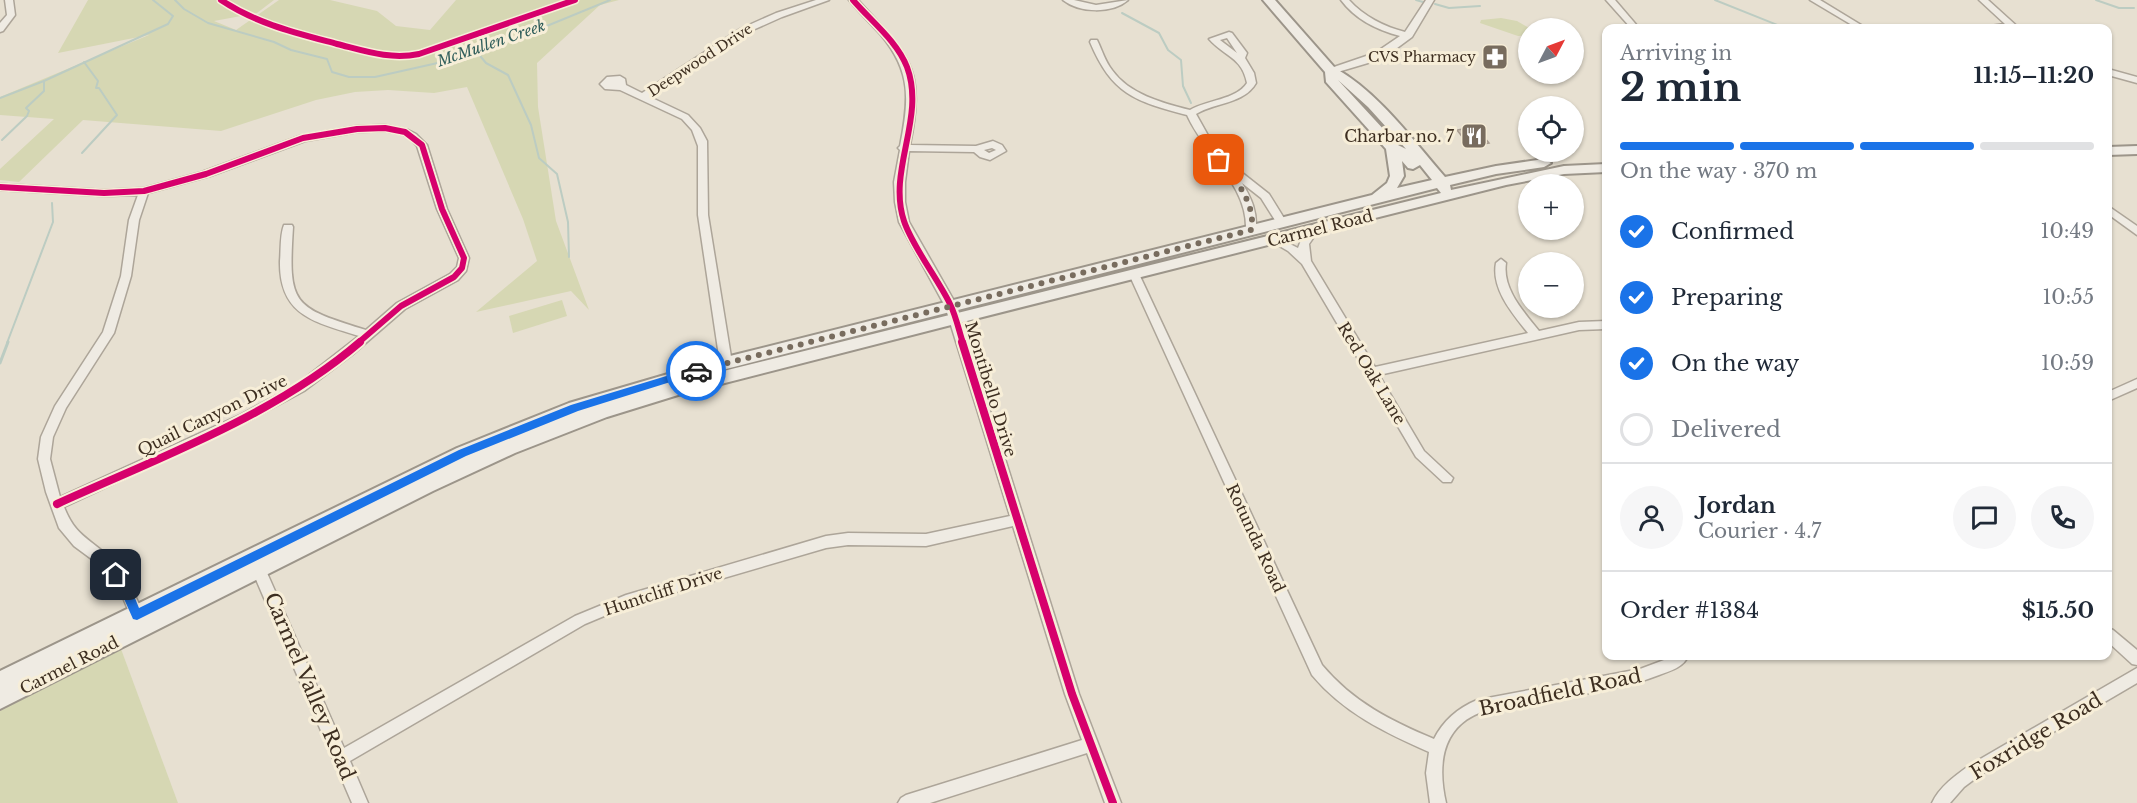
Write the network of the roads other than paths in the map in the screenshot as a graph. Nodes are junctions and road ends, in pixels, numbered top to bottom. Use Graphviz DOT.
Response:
graph roads {
  1 [pos="9,0"];
  2 [pos="825,0"];
  3 [pos="853,0"];
  4 [pos="1067,0"];
  5 [pos="1124,0"];
  6 [pos="1269,0"];
  7 [pos="1346,0"];
  8 [pos="1430,0"];
  9 [pos="1610,0"];
  10 [pos="1814,0"];
  11 [pos="1983,0"];
  12 [pos="1631,24"];
  13 [pos="1855,24"];
  14 [pos="2010,24"];
  15 [pos="0,29"];
  16 [pos="1409,34"];
  17 [pos="1094,42"];
  18 [pos="1240,58"];
  19 [pos="1331,71"];
  20 [pos="2112,73"];
  21 [pos="2137,80"];
  22 [pos="622,87"];
  23 [pos="643,97"];
  24 [pos="1191,113"];
  25 [pos="903,148"];
  26 [pos="1393,148"];
  27 [pos="977,149"];
  28 [pos="2137,150"];
  29 [pos="2112,151"];
  30 [pos="1602,159"];
  31 [pos="1219,160"];
  32 [pos="1602,168"];
  33 [pos="0,187"];
  34 [pos="1440,188"];
  35 [pos="144,191"];
  36 [pos="1376,199"];
  37 [pos="2112,211"];
  38 [pos="1281,223"];
  39 [pos="288,227"];
  40 [pos="1251,230"];
  41 [pos="1313,231"];
  42 [pos="2137,231"];
  43 [pos="1274,240"];
  44 [pos="1306,261"];
  45 [pos="1501,263"];
  46 [pos="1134,274"];
  47 [pos="953,312"];
  48 [pos="1602,325"];
  49 [pos="369,335"];
  50 [pos="1536,336"];
  51 [pos="726,363"];
  52 [pos="1372,372"];
  53 [pos="2137,383"];
  54 [pos="2112,395"];
  55 [pos="1447,478"];
  56 [pos="57,504"];
  57 [pos="1018,520"];
  58 [pos="259,570"];
  59 [pos="137,615"];
  60 [pos="2112,637"];
  61 [pos="2137,659"];
  62 [pos="1675,660"];
  63 [pos="2137,675"];
  64 [pos="0,681"];
  65 [pos="0,700"];
  66 [pos="1090,745"];
  67 [pos="1437,748"];
  68 [pos="341,758"];
  69 [pos="360,803"];
  70 [pos="906,803"];
  71 [pos="1113,803"];
  72 [pos="1438,803"];
  73 [pos="1940,803"];
  1 -- 15 [label="street"];
  2 -- 23 [label="street, Deepwood Drive"];
  3 -- 25 [label="street, Montibello Drive"];
  4 -- 5 [label="street"];
  6 -- 19 [label="main road"];
  7 -- 16 [label="street"];
  8 -- 16 [label="street"];
  9 -- 12 [label="street"];
  10 -- 13 [label="street"];
  11 -- 14 [label="street"];
  16 -- 19 [label="street"];
  17 -- 24 [label="street"];
  18 -- 24 [label="street"];
  19 -- 26 [label="main road"];
  19 -- 34 [label="main road"];
  20 -- 21 [label="street"];
  22 -- 23 [label="street"];
  23 -- 51 [label="street"];
  24 -- 31 [label="street"];
  25 -- 27 [label="street"];
  25 -- 47 [label="street, Montibello Drive"];
  26 -- 34 [label="main road"];
  26 -- 36 [label="main road"];
  28 -- 29 [label="main road"];
  30 -- 34 [label="main road, Carmel Road"];
  31 -- 38 [label="street"];
  31 -- 40 [label="street"];
  32 -- 34 [label="main road, Carmel Road"];
  33 -- 35 [label="street, Quail Canyon Drive"];
  34 -- 36 [label="main road, Carmel Road"];
  34 -- 41 [label="main road, Carmel Road"];
  35 -- 49 [label="street, Quail Canyon Drive"];
  35 -- 56 [label="street"];
  36 -- 38 [label="main road, Carmel Road"];
  37 -- 42 [label="street"];
  38 -- 40 [label="main road, Carmel Road"];
  38 -- 43 [label="main road"];
  39 -- 49 [label="street"];
  40 -- 47 [label="main road, Carmel Road"];
  41 -- 43 [label="main road, Carmel Road"];
  41 -- 44 [label="street"];
  43 -- 44 [label="street, Red Oak Lane"];
  43 -- 46 [label="main road, Carmel Road"];
  44 -- 52 [label="street, Red Oak Lane"];
  45 -- 50 [label="street"];
  46 -- 47 [label="main road, Carmel Road"];
  46 -- 67 [label="street, Rotunda Road"];
  47 -- 51 [label="main road, Carmel Road"];
  47 -- 57 [label="street, Montibello Drive"];
  47 -- 58 [label="main road, Carmel Road"];
  48 -- 50 [label="street"];
  49 -- 56 [label="street, Quail Canyon Drive"];
  50 -- 52 [label="street"];
  51 -- 59 [label="main road, Carmel Road"];
  52 -- 55 [label="street, Red Oak Lane"];
  53 -- 54 [label="street"];
  56 -- 59 [label="street"];
  57 -- 66 [label="street, Montibello Drive"];
  57 -- 68 [label="street, Huntcliff Drive"];
  58 -- 65 [label="main road, Carmel Road"];
  58 -- 68 [label="street, Carmel Valley Road"];
  59 -- 64 [label="main road, Carmel Road"];
  60 -- 61 [label="street"];
  62 -- 67 [label="street, Broadfield Road"];
  63 -- 73 [label="street, Foxridge Road"];
  66 -- 70 [label="street"];
  66 -- 71 [label="street, Montibello Drive"];
  67 -- 72 [label="street, Broadfield Road"];
  68 -- 69 [label="street, Carmel Valley Road"];
}
